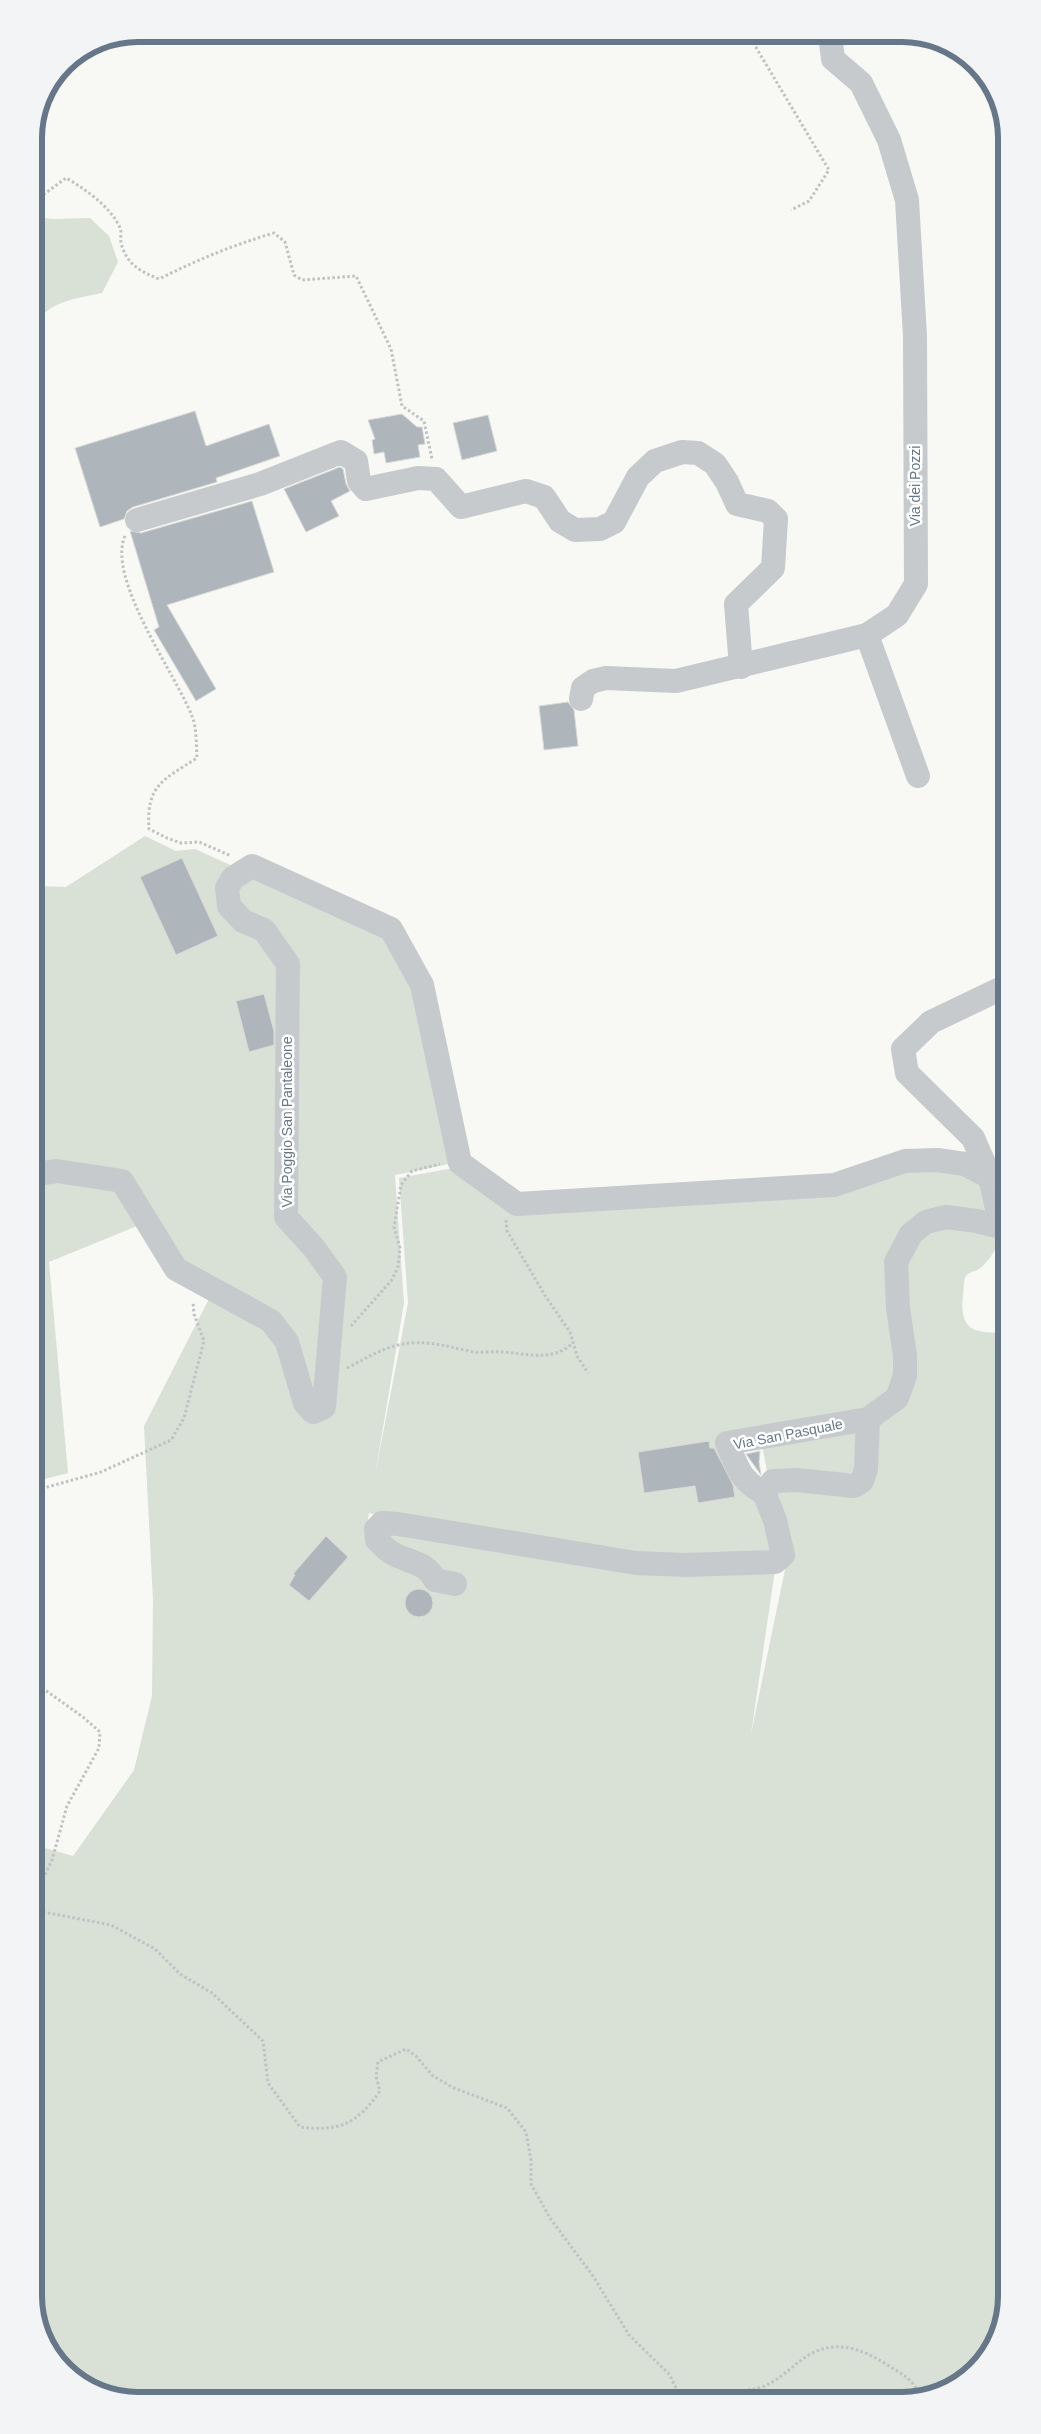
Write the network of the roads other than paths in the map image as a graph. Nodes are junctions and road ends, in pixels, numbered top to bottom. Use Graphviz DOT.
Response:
graph roads {
  1 [pos="831,43"];
  2 [pos="137,520"];
  3 [pos="867,635"];
  4 [pos="741,667"];
  5 [pos="581,699"];
  6 [pos="918,776"];
  7 [pos="998,990"];
  8 [pos="43,1173"];
  9 [pos="990,1177"];
  10 [pos="998,1208"];
  11 [pos="998,1227"];
  12 [pos="868,1418"];
  13 [pos="764,1493"];
  14 [pos="455,1584"];
  1 -- 3 [label="street, Via dei Pozzi"];
  2 -- 4 [label="street"];
  3 -- 4 [label="street, Via dei Pozzi"];
  3 -- 6 [label="street"];
  4 -- 5 [label="street, Via dei Pozzi"];
  7 -- 9 [label="street, Via San Pasquale"];
  8 -- 9 [label="street, Via Poggio San Pantaleone"];
  9 -- 10 [label="street, Via San Pasquale"];
  11 -- 12 [label="street, Via San Pasquale"];
  12 -- 13 [label="street"];
  12 -- 13 [label="street, Via San Pasquale"];
  13 -- 14 [label="street"];
}
